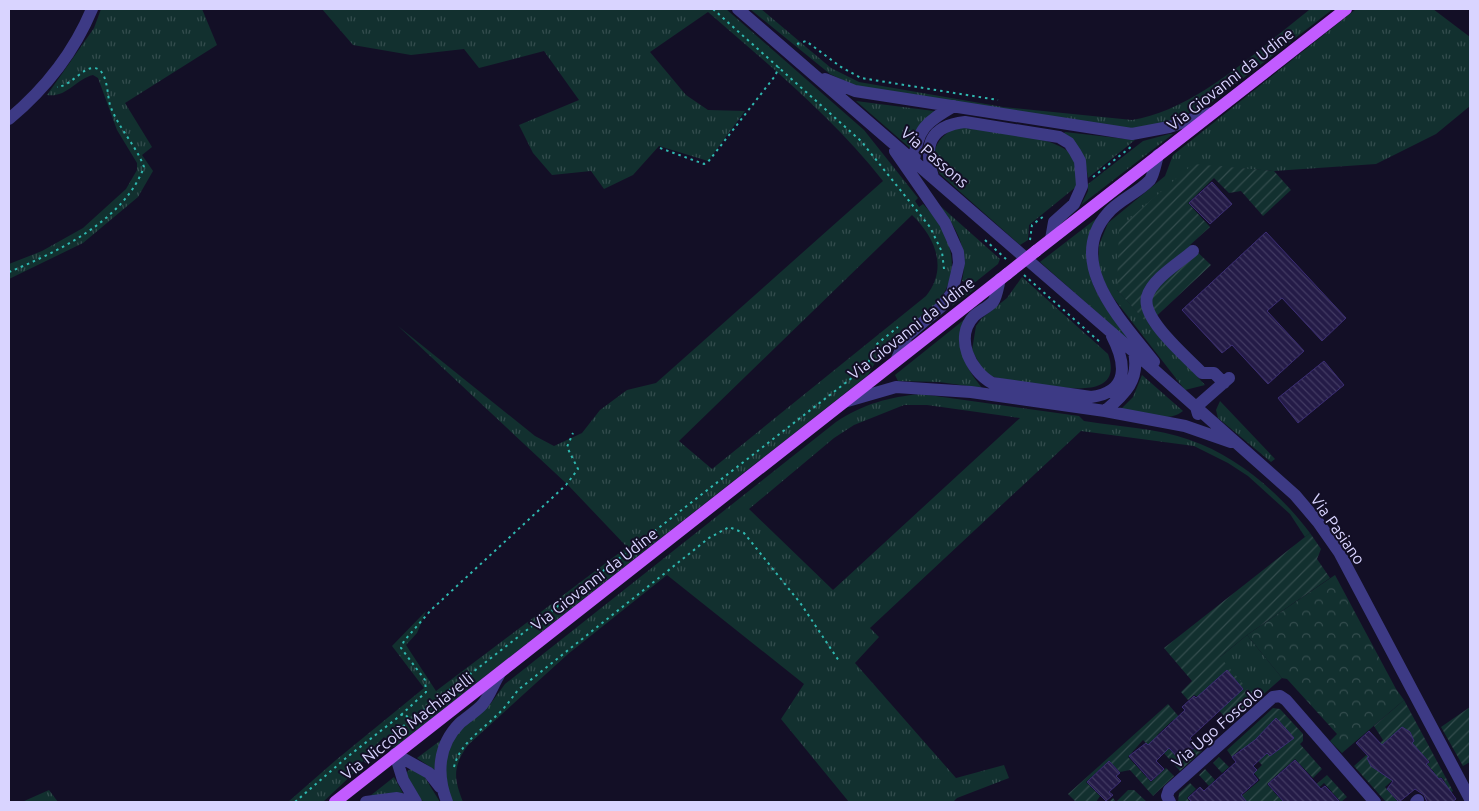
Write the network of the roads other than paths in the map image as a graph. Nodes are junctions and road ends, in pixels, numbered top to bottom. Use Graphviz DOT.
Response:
graph roads {
  1 [pos="92,9"];
  2 [pos="738,9"];
  3 [pos="1346,9"];
  4 [pos="817,76"];
  5 [pos="954,106"];
  6 [pos="1214,112"];
  7 [pos="9,119"];
  8 [pos="882,132"];
  9 [pos="1158,155"];
  10 [pos="914,161"];
  11 [pos="933,177"];
  12 [pos="1051,240"];
  13 [pos="1193,251"];
  14 [pos="1009,271"];
  15 [pos="1110,331"];
  16 [pos="1134,352"];
  17 [pos="896,361"];
  18 [pos="1170,384"];
  19 [pos="844,402"];
  20 [pos="1196,407"];
  21 [pos="1105,411"];
  22 [pos="1185,426"];
  23 [pos="1240,446"];
  24 [pos="499,675"];
  25 [pos="395,754"];
  26 [pos="440,787"];
  27 [pos="1470,799"];
  28 [pos="334,802"];
  29 [pos="366,802"];
  30 [pos="415,802"];
  31 [pos="446,802"];
  32 [pos="1170,802"];
  33 [pos="1375,802"];
  1 -- 7 [label="street"];
  2 -- 4 [label="street, Via Passons"];
  3 -- 6 [label="main road, Via Giovanni da Udine"];
  4 -- 5 [label="street"];
  4 -- 8 [label="street, Via Passons"];
  5 -- 6 [label="street"];
  5 -- 10 [label="street"];
  6 -- 9 [label="main road, Via Giovanni da Udine"];
  8 -- 10 [label="street, Via Passons"];
  8 -- 17 [label="street"];
  9 -- 12 [label="main road, Via Giovanni da Udine"];
  9 -- 18 [label="street"];
  10 -- 11 [label="street, Via Passons"];
  11 -- 12 [label="street"];
  11 -- 15 [label="street, Via Passons"];
  12 -- 14 [label="main road, Via Giovanni da Udine, bridge"];
  13 -- 20 [label="street"];
  14 -- 15 [label="street"];
  14 -- 17 [label="main road, Via Giovanni da Udine"];
  15 -- 16 [label="street, Via Pasiano"];
  16 -- 18 [label="street, Via Pasiano"];
  16 -- 21 [label="street"];
  17 -- 19 [label="main road, Via Giovanni da Udine"];
  18 -- 20 [label="street, Via Pasiano"];
  19 -- 21 [label="street"];
  19 -- 24 [label="main road, Via Giovanni da Udine"];
  20 -- 22 [label="street"];
  20 -- 23 [label="street, Via Pasiano"];
  21 -- 22 [label="street"];
  22 -- 23 [label="street"];
  23 -- 27 [label="street, Via Pasiano"];
  24 -- 25 [label="main road, Via Niccolò Machiavelli"];
  24 -- 26 [label="street"];
  25 -- 26 [label="street"];
  25 -- 28 [label="main road, Via Niccolò Machiavelli"];
  25 -- 30 [label="street"];
  26 -- 31 [label="street"];
  29 -- 30 [label="street"];
  32 -- 33 [label="street, Via Ugo Foscolo"];
}
